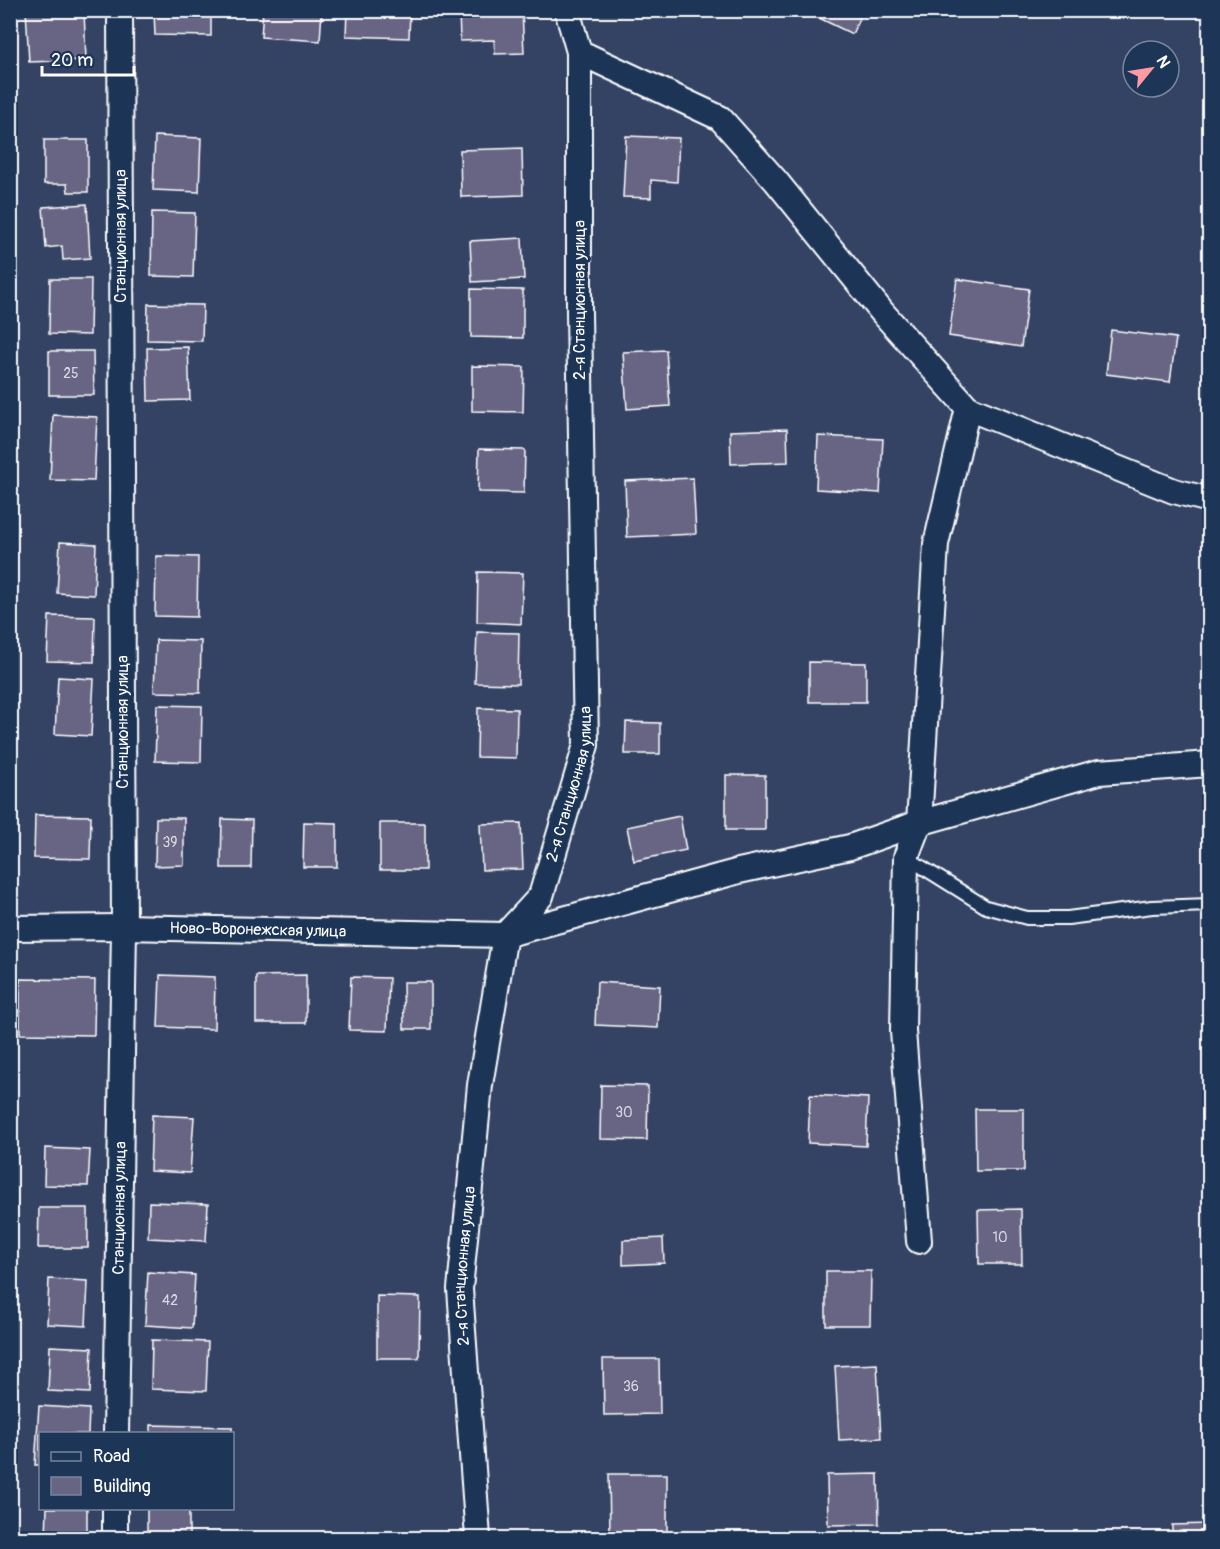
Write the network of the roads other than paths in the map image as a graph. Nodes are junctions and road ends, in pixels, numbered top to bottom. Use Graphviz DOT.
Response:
graph roads {
  1 [pos="120,10"];
  2 [pos="567,10"];
  3 [pos="579,52"];
  4 [pos="969,408"];
  5 [pos="1209,500"];
  6 [pos="1209,764"];
  7 [pos="919,823"];
  8 [pos="906,857"];
  9 [pos="1209,905"];
  10 [pos="124,927"];
  11 [pos="10,928"];
  12 [pos="505,935"];
  13 [pos="919,1241"];
  14 [pos="117,1432"];
  15 [pos="115,1510"];
  16 [pos="115,1539"];
  17 [pos="478,1539"];
  1 -- 10 [label="street, Станционная улица"];
  2 -- 3 [label="street, 2-я Станционная улица"];
  3 -- 4 [label="street"];
  3 -- 12 [label="street, 2-я Станционная улица"];
  4 -- 5 [label="street"];
  4 -- 7 [label="street"];
  6 -- 7 [label="street, Ново-Воронежская улица"];
  7 -- 8 [label="street"];
  7 -- 12 [label="street, Ново-Воронежская улица"];
  8 -- 9 [label="lane"];
  8 -- 13 [label="street"];
  10 -- 11 [label="street, Ново-Воронежская улица"];
  10 -- 12 [label="street, Ново-Воронежская улица"];
  10 -- 14 [label="street, Станционная улица"];
  12 -- 17 [label="street, 2-я Станционная улица"];
  15 -- 16 [label="street"];
}
